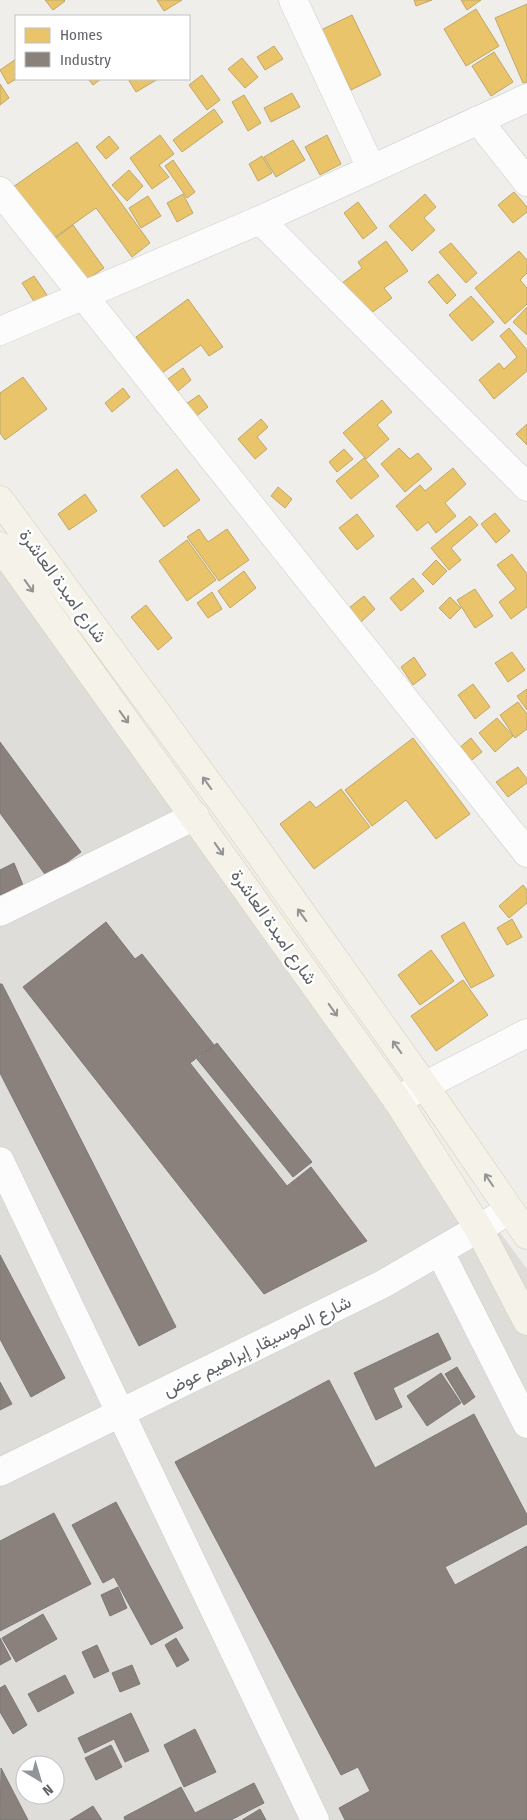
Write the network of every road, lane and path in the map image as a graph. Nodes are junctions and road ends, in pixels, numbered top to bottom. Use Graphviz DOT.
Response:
graph roads {
  1 [pos="293,0"];
  2 [pos="527,98"];
  3 [pos="478,120"];
  4 [pos="371,168"];
  5 [pos="527,182"];
  6 [pos="0,191"];
  7 [pos="260,220"];
  8 [pos="83,296"];
  9 [pos="0,331"];
  10 [pos="527,487"];
  11 [pos="0,500"];
  12 [pos="0,546"];
  13 [pos="196,816"];
  14 [pos="527,853"];
  15 [pos="0,912"];
  16 [pos="527,1032"];
  17 [pos="424,1085"];
  18 [pos="397,1100"];
  19 [pos="0,1160"];
  20 [pos="510,1210"];
  21 [pos="478,1229"];
  22 [pos="527,1235"];
  23 [pos="440,1252"];
  24 [pos="527,1321"];
  25 [pos="121,1413"];
  26 [pos="527,1424"];
  27 [pos="0,1472"];
  28 [pos="315,1820"];
  1 -- 4 [label="street"];
  2 -- 3 [label="street"];
  3 -- 4 [label="street"];
  3 -- 5 [label="street"];
  4 -- 7 [label="street"];
  6 -- 8 [label="street"];
  7 -- 8 [label="street"];
  7 -- 10 [label="street"];
  8 -- 9 [label="street"];
  8 -- 14 [label="street"];
  17 -- 11 [label="main road, شارع امبدة العاشرة, one-way"];
  12 -- 13 [label="main road, شارع امبدة العاشرة, one-way"];
  13 -- 15 [label="street"];
  13 -- 18 [label="main road, شارع امبدة العاشرة, one-way"];
  16 -- 17 [label="street"];
  17 -- 18 [label="street"];
  20 -- 17 [label="main road, شارع امبدة العاشرة, one-way"];
  18 -- 21 [label="main road, شارع امبدة العاشرة"];
  19 -- 25 [label="street"];
  20 -- 21 [label="street, شارع الموسيقار إبراهيم عوض"];
  20 -- 22 [label="main road, شارع امبدة العاشرة"];
  21 -- 23 [label="street, شارع الموسيقار إبراهيم عوض"];
  21 -- 24 [label="main road, شارع امبدة العاشرة"];
  23 -- 25 [label="street, شارع الموسيقار إبراهيم عوض"];
  23 -- 26 [label="street"];
  25 -- 27 [label="street, شارع الموسيقار إبراهيم عوض"];
  25 -- 28 [label="street"];
}
